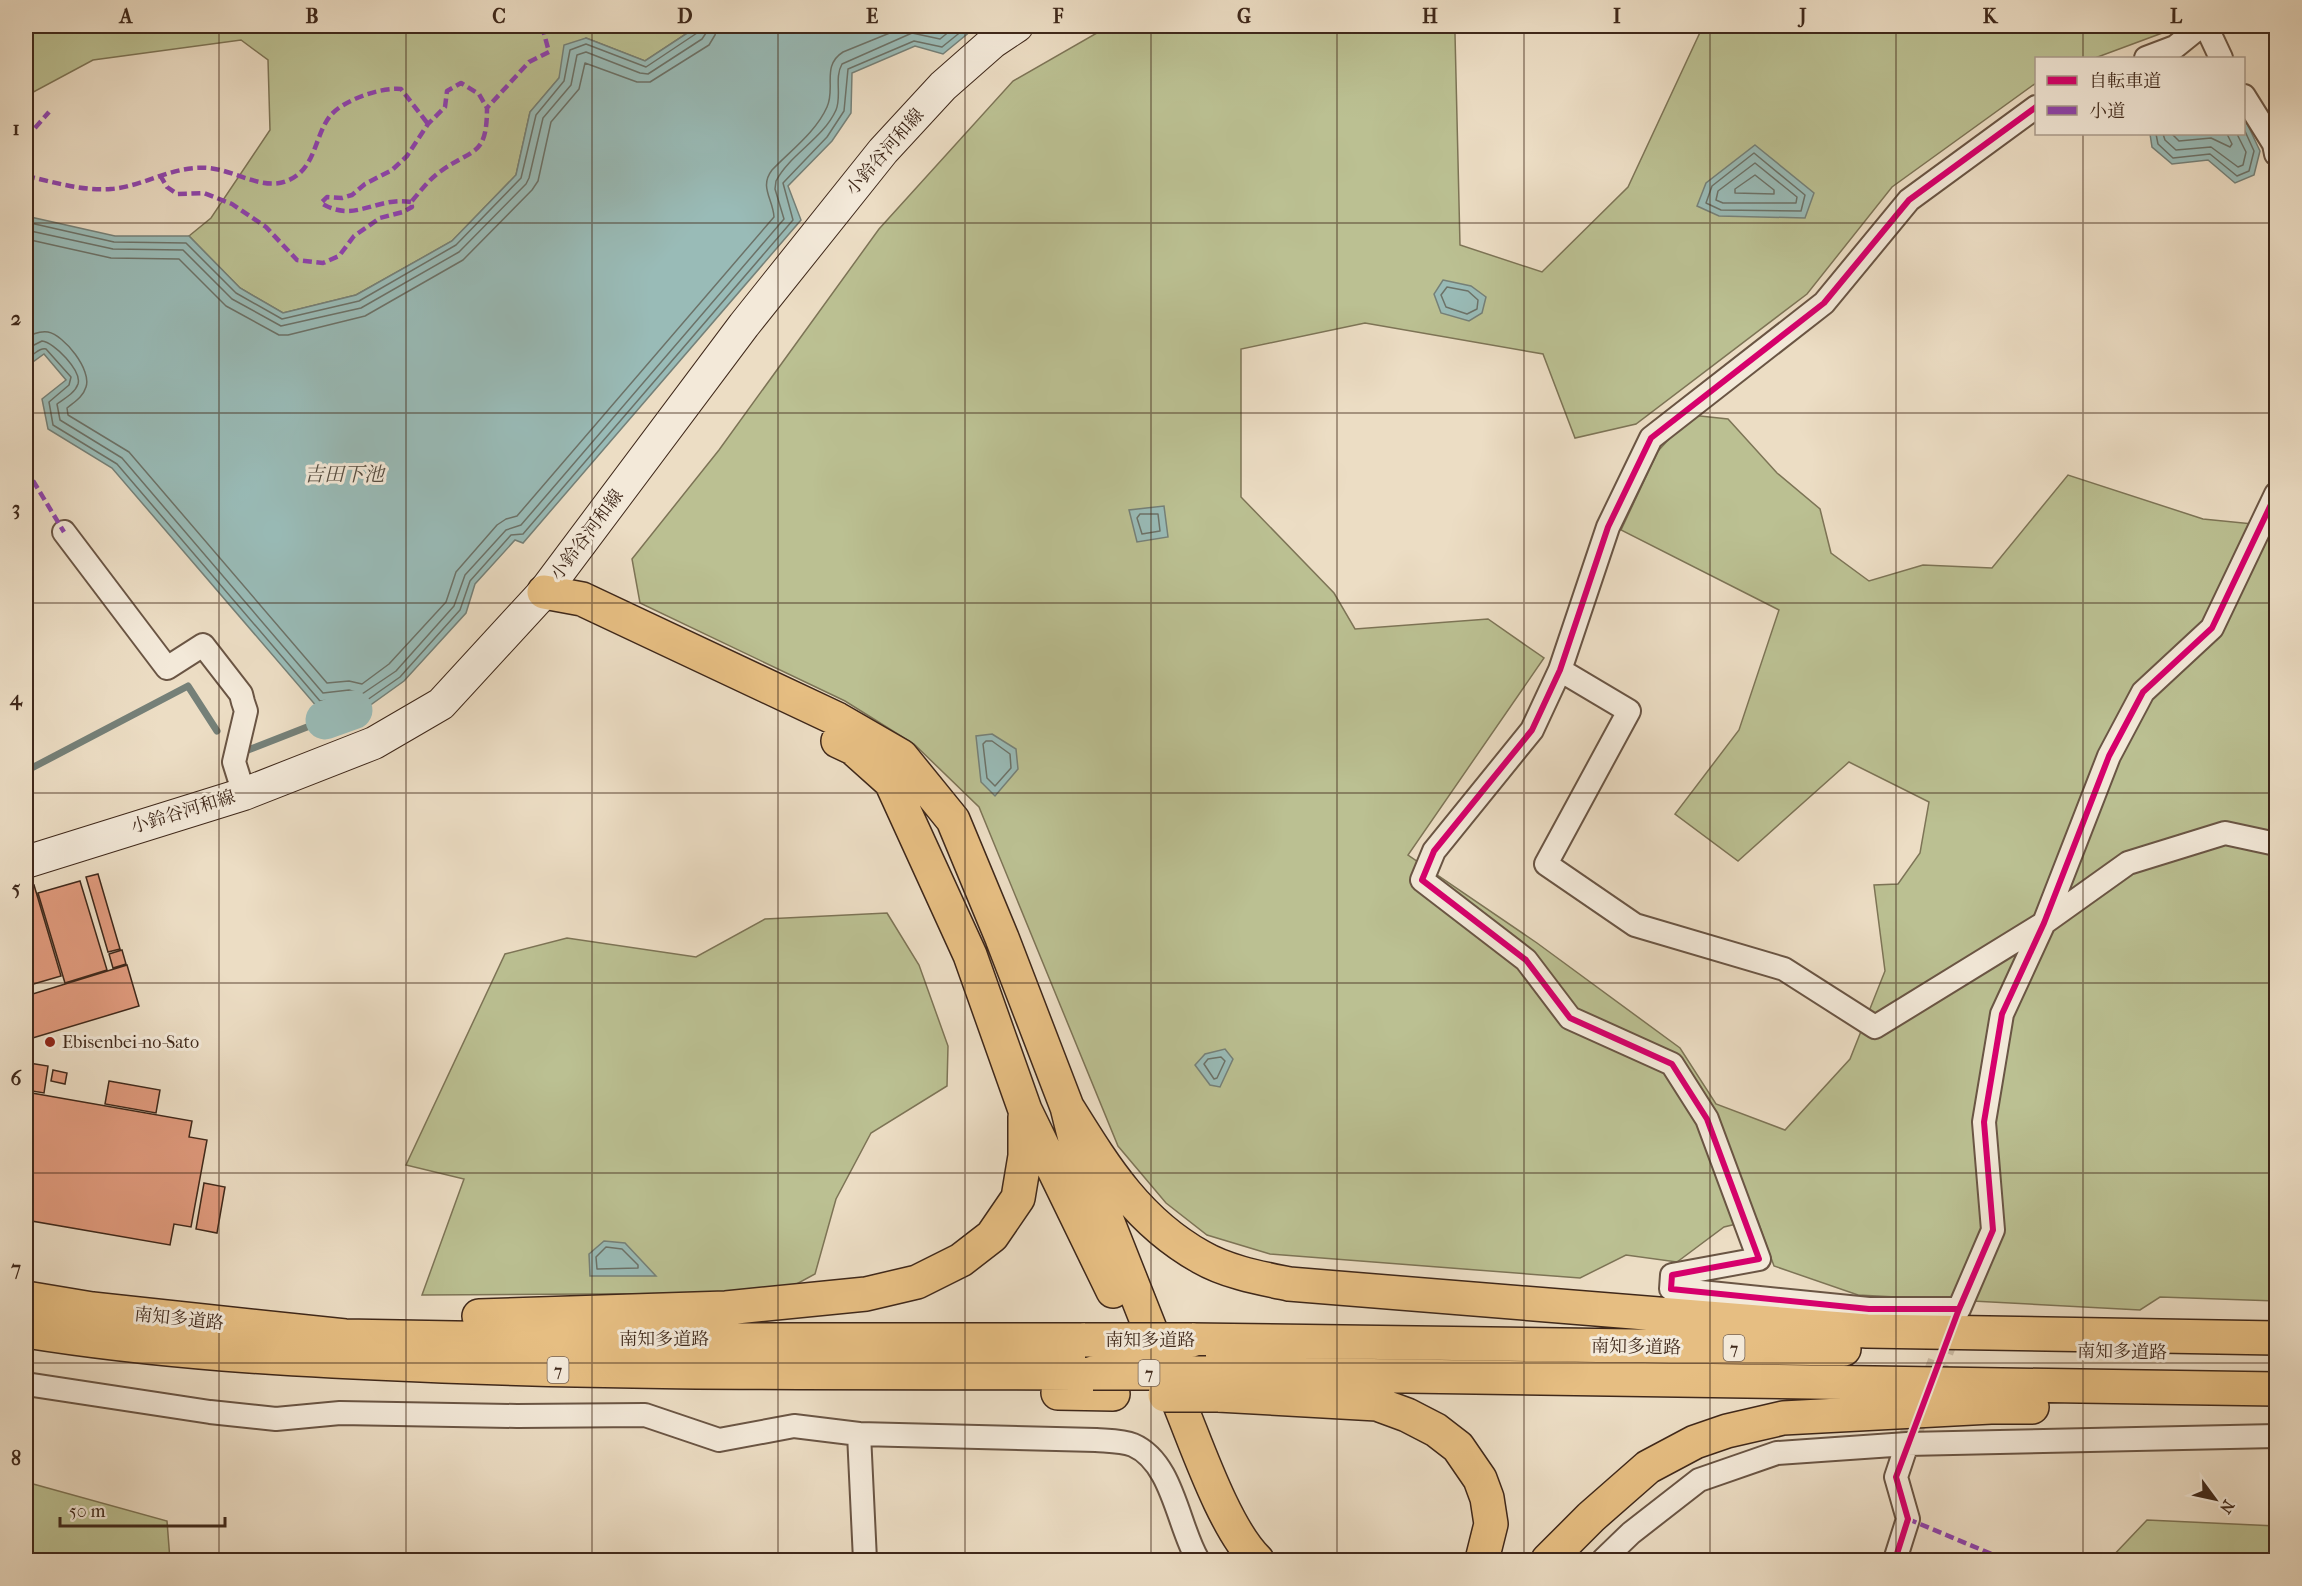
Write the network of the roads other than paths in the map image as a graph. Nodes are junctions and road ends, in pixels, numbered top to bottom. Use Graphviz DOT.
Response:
graph roads {
  1 [pos="1017,26"];
  2 [pos="2201,26"];
  3 [pos="2206,26"];
  4 [pos="2149,57"];
  5 [pos="2221,57"];
  6 [pos="2245,98"];
  7 [pos="2035,108"];
  8 [pos="2277,154"];
  9 [pos="2277,494"];
  10 [pos="64,532"];
  11 [pos="544,592"];
  12 [pos="1560,670"];
  13 [pos="244,794"];
  14 [pos="2277,844"];
  15 [pos="26,862"];
  16 [pos="2044,923"];
  17 [pos="1067,1107"];
  18 [pos="1025,1110"];
  19 [pos="26,1298"];
  20 [pos="26,1331"];
  21 [pos="345,1336"];
  22 [pos="2277,1338"];
  23 [pos="2277,1354"];
  24 [pos="26,1384"];
  25 [pos="1212,1384"];
  26 [pos="2277,1389"];
  27 [pos="2277,1401"];
  28 [pos="859,1434"];
  29 [pos="2277,1436"];
  30 [pos="1907,1444"];
  31 [pos="865,1560"];
  32 [pos="1198,1560"];
  33 [pos="1234,1560"];
  34 [pos="1257,1560"];
  35 [pos="1482,1560"];
  36 [pos="1548,1560"];
  37 [pos="1603,1560"];
  38 [pos="1895,1560"];
  1 -- 11 [label="main road, 小鈴谷河和線"];
  2 -- 4 [label="street"];
  3 -- 5 [label="street"];
  6 -- 8 [label="street"];
  7 -- 12 [label="street"];
  9 -- 16 [label="street"];
  10 -- 13 [label="street"];
  11 -- 13 [label="main road, 小鈴谷河和線"];
  11 -- 17 [label="highway"];
  11 -- 18 [label="highway"];
  12 -- 16 [label="street"];
  12 -- 16 [label="street"];
  13 -- 15 [label="main road, 小鈴谷河和線"];
  14 -- 16 [label="street"];
  17 -- 22 [label="highway"];
  17 -- 34 [label="highway"];
  18 -- 21 [label="highway"];
  18 -- 33 [label="highway"];
  19 -- 21 [label="highway, 南知多道路 / 7"];
  20 -- 25 [label="highway, 南知多道路 / 7, bridge"];
  21 -- 23 [label="highway, 南知多道路 / 7, bridge"];
  24 -- 28 [label="street"];
  25 -- 26 [label="highway, 南知多道路 / 7"];
  25 -- 35 [label="highway"];
  27 -- 36 [label="highway"];
  28 -- 31 [label="street"];
  28 -- 32 [label="street"];
  29 -- 30 [label="street"];
  30 -- 37 [label="street"];
  30 -- 38 [label="street"];
}
